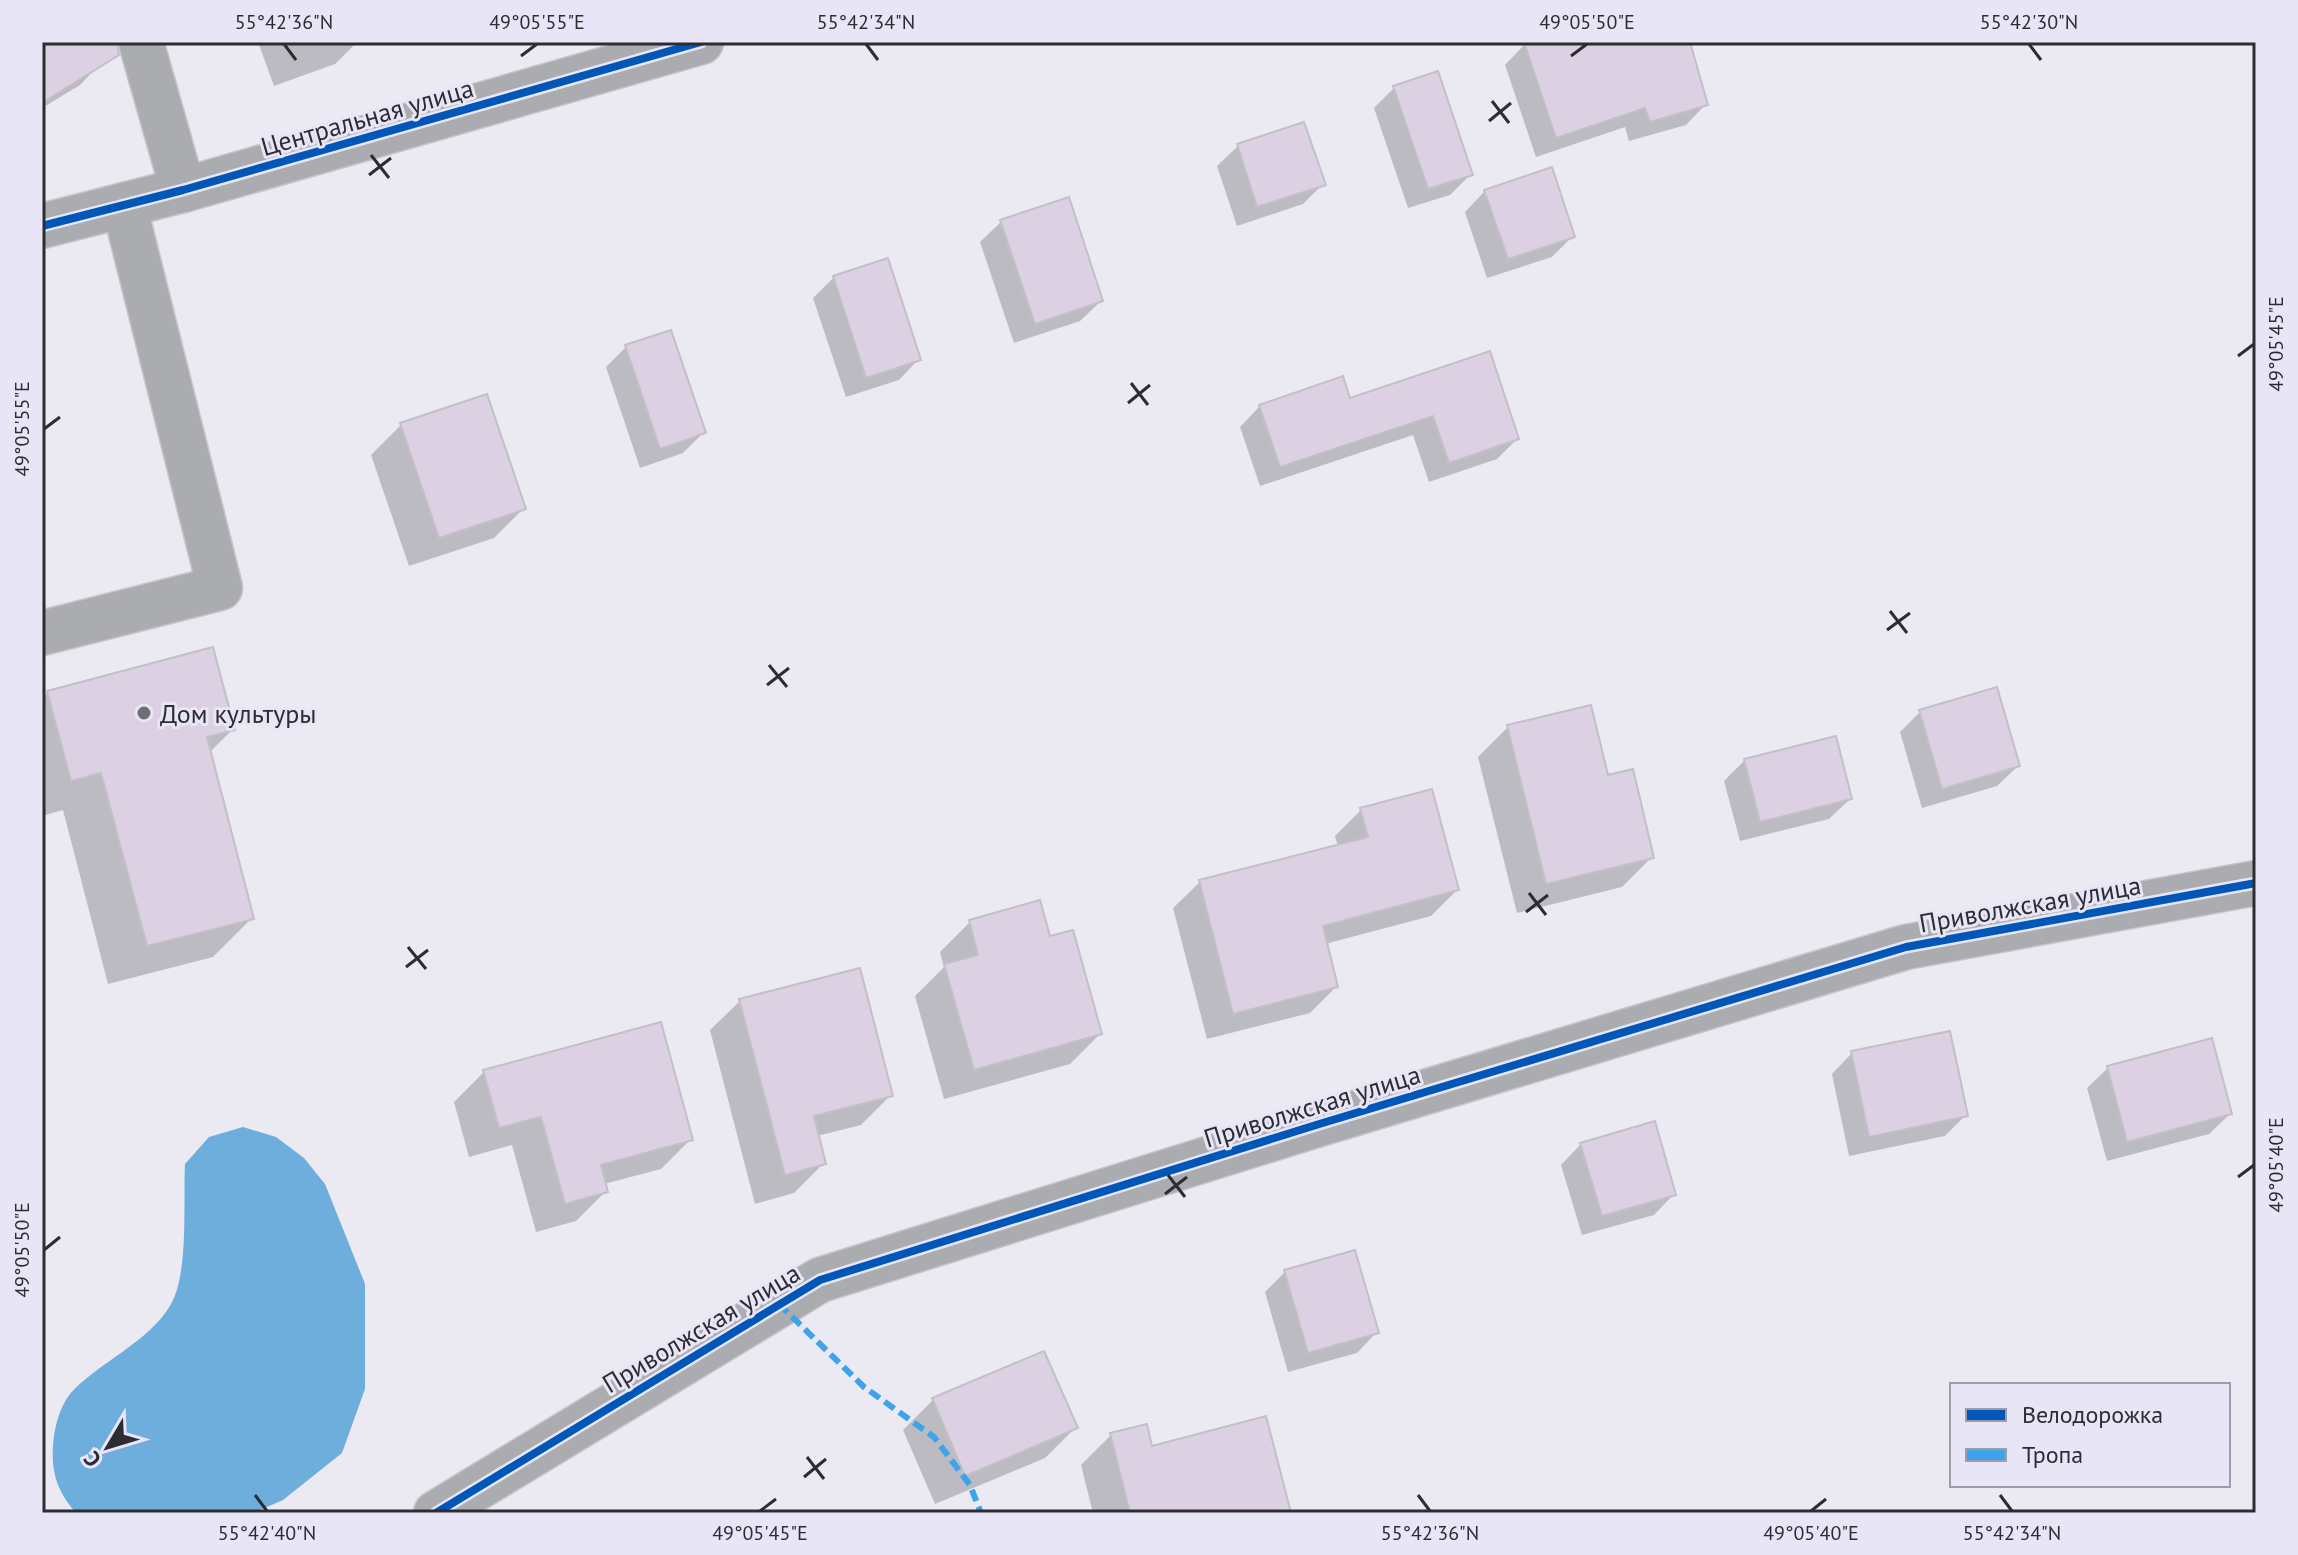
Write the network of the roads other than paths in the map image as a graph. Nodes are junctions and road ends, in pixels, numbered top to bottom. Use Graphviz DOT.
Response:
graph roads {
  1 [pos="141,42"];
  2 [pos="701,42"];
  3 [pos="183,190"];
  4 [pos="124,205"];
  5 [pos="42,226"];
  6 [pos="42,633"];
  7 [pos="2256,883"];
  8 [pos="436,1513"];
  1 -- 3 [label="street"];
  2 -- 3 [label="street, Центральная улица"];
  3 -- 4 [label="street, Центральная улица"];
  4 -- 5 [label="street, Центральная улица"];
  4 -- 6 [label="street"];
  7 -- 8 [label="street, Приволжская улица"];
}
